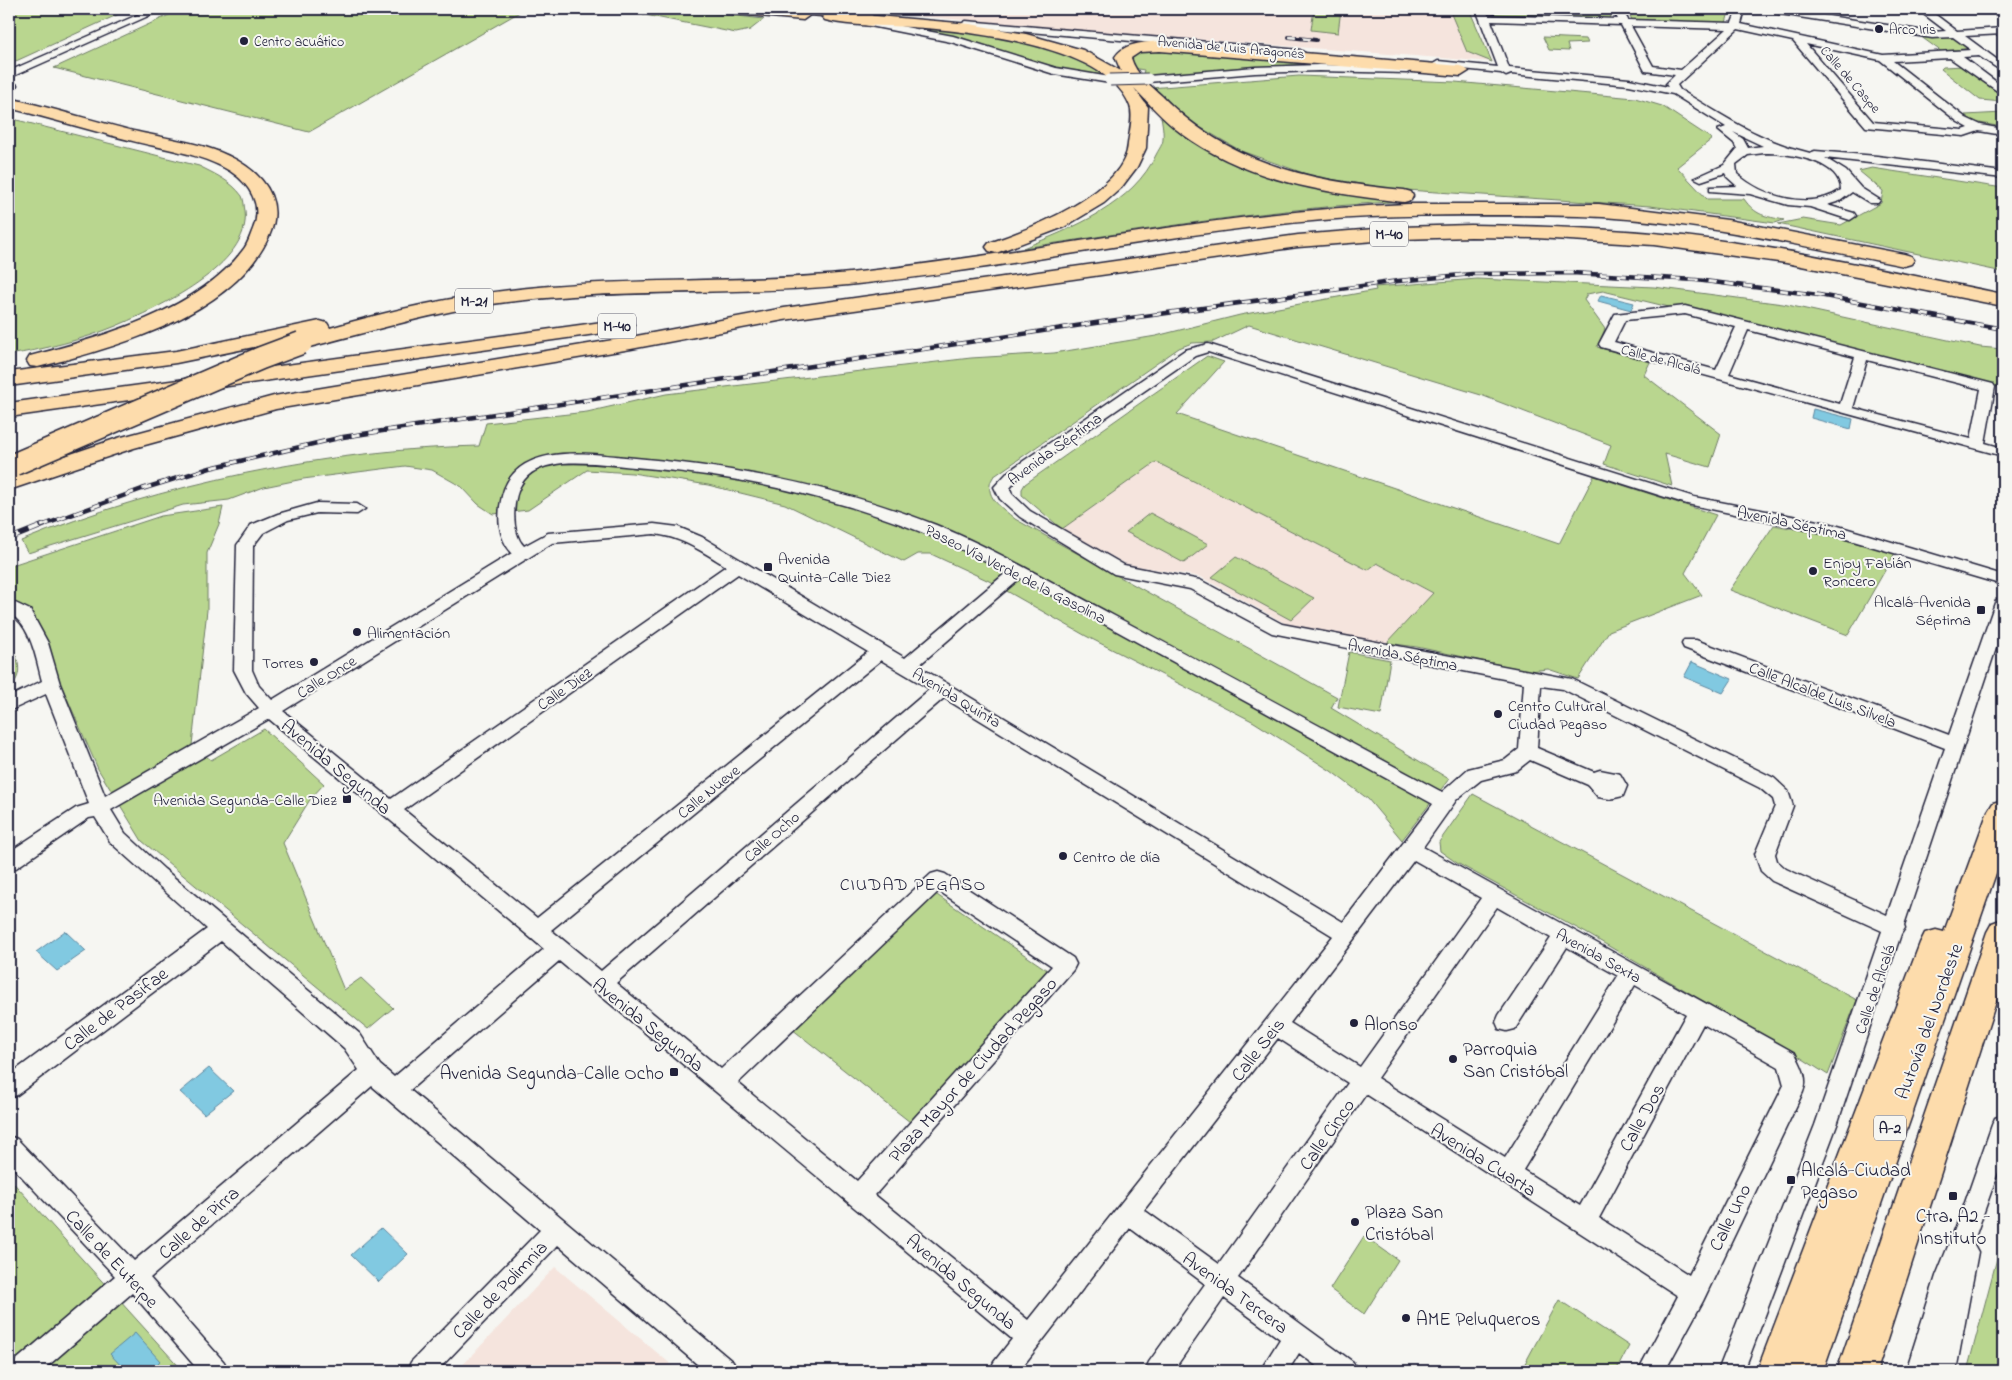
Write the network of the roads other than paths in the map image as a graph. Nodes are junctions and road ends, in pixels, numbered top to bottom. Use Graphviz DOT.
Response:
graph roads {
  1 [pos="158,9"];
  2 [pos="735,9"];
  3 [pos="786,9"];
  4 [pos="1617,9"];
  5 [pos="1745,9"];
  6 [pos="1767,9"];
  7 [pos="1922,9"];
  8 [pos="1994,9"];
  9 [pos="1482,13"];
  10 [pos="1826,13"];
  11 [pos="830,17"];
  12 [pos="2003,17"];
  13 [pos="1623,22"];
  14 [pos="966,24"];
  15 [pos="1736,26"];
  16 [pos="2003,31"];
  17 [pos="1956,34"];
  18 [pos="1798,41"];
  19 [pos="1982,53"];
  20 [pos="1952,54"];
  21 [pos="1882,58"];
  22 [pos="2003,69"];
  23 [pos="1461,71"];
  24 [pos="20,72"];
  25 [pos="1683,73"];
  26 [pos="1131,74"];
  27 [pos="1506,74"];
  28 [pos="9,75"];
  29 [pos="9,82"];
  30 [pos="9,92"];
  31 [pos="1676,92"];
  32 [pos="2003,92"];
  33 [pos="9,104"];
  34 [pos="1978,128"];
  35 [pos="2003,132"];
  36 [pos="1789,151"];
  37 [pos="1739,154"];
  38 [pos="1855,157"];
  39 [pos="1729,167"];
  40 [pos="1838,169"];
  41 [pos="2003,175"];
  42 [pos="1701,178"];
  43 [pos="1847,186"];
  44 [pos="1714,189"];
  45 [pos="1751,190"];
  46 [pos="1829,201"];
  47 [pos="1807,203"];
  48 [pos="1862,208"];
  49 [pos="1616,212"];
  50 [pos="846,279"];
  51 [pos="1975,281"];
  52 [pos="653,288"];
  53 [pos="1999,293"];
  54 [pos="784,314"];
  55 [pos="1742,325"];
  56 [pos="1862,356"];
  57 [pos="9,368"];
  58 [pos="1721,376"];
  59 [pos="9,379"];
  60 [pos="1988,387"];
  61 [pos="343,390"];
  62 [pos="2003,390"];
  63 [pos="9,410"];
  64 [pos="1845,410"];
  65 [pos="9,426"];
  66 [pos="1977,445"];
  67 [pos="2003,452"];
  68 [pos="11,471"];
  69 [pos="9,496"];
  70 [pos="357,509"];
  71 [pos="548,538"];
  72 [pos="523,554"];
  73 [pos="738,566"];
  74 [pos="1018,571"];
  75 [pos="2003,580"];
  76 [pos="2003,603"];
  77 [pos="9,606"];
  78 [pos="1690,644"];
  79 [pos="880,652"];
  80 [pos="906,667"];
  81 [pos="1533,679"];
  82 [pos="51,684"];
  83 [pos="942,689"];
  84 [pos="9,706"];
  85 [pos="270,710"];
  86 [pos="1956,745"];
  87 [pos="1528,752"];
  88 [pos="1597,781"];
  89 [pos="1445,802"];
  90 [pos="100,808"];
  91 [pos="390,810"];
  92 [pos="2003,811"];
  93 [pos="1411,849"];
  94 [pos="9,862"];
  95 [pos="1977,885"];
  96 [pos="1492,896"];
  97 [pos="1895,928"];
  98 [pos="222,929"];
  99 [pos="537,930"];
  100 [pos="1345,932"];
  101 [pos="2003,932"];
  102 [pos="1564,936"];
  103 [pos="558,949"];
  104 [pos="1631,973"];
  105 [pos="601,984"];
  106 [pos="1698,1012"];
  107 [pos="1507,1022"];
  108 [pos="1276,1025"];
  109 [pos="1787,1060"];
  110 [pos="372,1072"];
  111 [pos="1362,1082"];
  112 [pos="722,1083"];
  113 [pos="9,1088"];
  114 [pos="394,1090"];
  115 [pos="2003,1125"];
  116 [pos="9,1147"];
  117 [pos="1508,1174"];
  118 [pos="859,1196"];
  119 [pos="1129,1213"];
  120 [pos="1973,1214"];
  121 [pos="1584,1222"];
  122 [pos="557,1229"];
  123 [pos="133,1278"];
  124 [pos="1221,1281"];
  125 [pos="1694,1292"];
  126 [pos="1296,1336"];
  127 [pos="1029,1337"];
  128 [pos="23,1371"];
  129 [pos="215,1371"];
  130 [pos="420,1371"];
  131 [pos="724,1371"];
  132 [pos="1003,1371"];
  133 [pos="1158,1371"];
  134 [pos="1273,1371"];
  135 [pos="1344,1371"];
  136 [pos="1651,1371"];
  137 [pos="1731,1371"];
  138 [pos="1777,1371"];
  139 [pos="1803,1371"];
  140 [pos="1857,1371"];
  141 [pos="1919,1371"];
  142 [pos="1943,1371"];
  1 -- 24 [label="street"];
  2 -- 11 [label="main road"];
  3 -- 14 [label="main road, Avenida de Luis Aragonés"];
  4 -- 13 [label="street"];
  5 -- 15 [label="street"];
  6 -- 10 [label="street"];
  7 -- 17 [label="street"];
  8 -- 12 [label="street"];
  9 -- 13 [label="street"];
  9 -- 27 [label="street"];
  10 -- 17 [label="street"];
  11 -- 23 [label="street, Avenida de Luis Aragonés, bridge"];
  11 -- 50 [label="main road"];
  13 -- 15 [label="street"];
  13 -- 25 [label="street"];
  14 -- 26 [label="main road"];
  14 -- 27 [label="street, Avenida de Luis Aragonés"];
  15 -- 18 [label="street"];
  15 -- 25 [label="street"];
  16 -- 17 [label="street"];
  17 -- 19 [label="street"];
  18 -- 21 [label="street"];
  18 -- 34 [label="street, Calle de Caspe"];
  19 -- 20 [label="street"];
  19 -- 22 [label="street"];
  20 -- 21 [label="street"];
  20 -- 32 [label="street"];
  21 -- 34 [label="street"];
  23 -- 26 [label="main road"];
  23 -- 27 [label="street, Avenida de Luis Aragonés"];
  24 -- 28 [label="street"];
  24 -- 29 [label="street"];
  25 -- 31 [label="street"];
  26 -- 49 [label="main road"];
  27 -- 31 [label="street, Avenida de Luis Aragonés"];
  27 -- 37 [label="street, Avenida de Luis Aragonés"];
  29 -- 30 [label="street"];
  31 -- 36 [label="street, Avenida de Luis Aragonés"];
  33 -- 57 [label="main road"];
  34 -- 35 [label="street, Calle de Caspe"];
  36 -- 37 [label="street"];
  36 -- 38 [label="street"];
  36 -- 40 [label="street"];
  37 -- 39 [label="street"];
  38 -- 40 [label="street"];
  38 -- 41 [label="street"];
  39 -- 42 [label="street"];
  39 -- 45 [label="street"];
  40 -- 43 [label="street"];
  43 -- 46 [label="street"];
  43 -- 48 [label="street"];
  44 -- 45 [label="street"];
  45 -- 47 [label="street"];
  46 -- 47 [label="street"];
  46 -- 48 [label="street"];
  47 -- 48 [label="street"];
  49 -- 50 [label="main road"];
  49 -- 51 [label="main road"];
  50 -- 52 [label="main road, M-21"];
  51 -- 53 [label="main road, M-40"];
  51 -- 63 [label="main road, M-40"];
  52 -- 59 [label="main road"];
  52 -- 68 [label="main road, M-21, bridge"];
  53 -- 54 [label="main road, M-40"];
  54 -- 61 [label="main road"];
  54 -- 65 [label="main road, M-40"];
  55 -- 56 [label="street, Calle de Alcalá"];
  55 -- 58 [label="street, Calle de Alcalá"];
  55 -- 58 [label="street, Calle de Alcalá"];
  56 -- 60 [label="street, Calle de Alcalá"];
  56 -- 64 [label="street"];
  58 -- 64 [label="street, Calle de Alcalá"];
  60 -- 62 [label="street, Calle de Alcalá"];
  60 -- 66 [label="street"];
  61 -- 68 [label="main road, M-21"];
  61 -- 69 [label="main road"];
  64 -- 66 [label="street, Calle de Alcalá"];
  66 -- 67 [label="street, Calle de Alcalá"];
  70 -- 85 [label="street, Avenida Segunda"];
  71 -- 72 [label="street, Calle Once"];
  71 -- 73 [label="street, Avenida Quinta"];
  72 -- 74 [label="street, Paseo Vía Verde de la Gasolina"];
  72 -- 85 [label="street, Calle Once"];
  73 -- 79 [label="street, Avenida Quinta"];
  73 -- 91 [label="street, Calle Diez"];
  74 -- 80 [label="street"];
  74 -- 89 [label="street, Paseo Vía Verde de la Gasolina"];
  75 -- 81 [label="street, Avenida Séptima"];
  76 -- 86 [label="street, Calle de Alcalá"];
  77 -- 82 [label="street"];
  78 -- 86 [label="street, Calle Alcalde Luis Silvela"];
  79 -- 80 [label="street, Avenida Quinta"];
  79 -- 99 [label="street, Calle Nueve"];
  80 -- 83 [label="street, Avenida Quinta"];
  81 -- 87 [label="street"];
  81 -- 97 [label="street, Avenida Séptima"];
  82 -- 84 [label="street"];
  82 -- 90 [label="street"];
  83 -- 100 [label="street, Avenida Quinta"];
  83 -- 105 [label="street, Calle Ocho"];
  85 -- 90 [label="street, Calle Once"];
  85 -- 91 [label="street, Avenida Segunda"];
  86 -- 97 [label="street, Calle de Alcalá"];
  87 -- 88 [label="street"];
  87 -- 89 [label="street, Calle Seis"];
  89 -- 93 [label="street, Calle Seis"];
  90 -- 94 [label="street, Calle Once"];
  90 -- 98 [label="street"];
  91 -- 99 [label="street, Avenida Segunda"];
  92 -- 95 [label="main road, Autovía del Nordeste / A-2"];
  93 -- 96 [label="street, Avenida Sexta"];
  93 -- 100 [label="street, Calle Seis"];
  95 -- 138 [label="main road"];
  95 -- 139 [label="main road, Autovía del Nordeste / A-2"];
  96 -- 102 [label="street, Avenida Sexta"];
  96 -- 111 [label="street, Calle Cinco"];
  97 -- 137 [label="street, Calle de Alcalá"];
  98 -- 110 [label="street"];
  98 -- 113 [label="street, Calle de Pasifae"];
  99 -- 103 [label="street, Avenida Segunda"];
  100 -- 108 [label="street, Calle Seis"];
  101 -- 140 [label="main road"];
  102 -- 104 [label="street, Avenida Sexta"];
  102 -- 107 [label="street"];
  103 -- 105 [label="street, Avenida Segunda"];
  103 -- 114 [label="street"];
  104 -- 106 [label="street, Avenida Sexta"];
  104 -- 117 [label="street"];
  105 -- 112 [label="street, Avenida Segunda"];
  106 -- 109 [label="street, Avenida Sexta"];
  106 -- 121 [label="street, Calle Dos"];
  108 -- 111 [label="street, Avenida Cuarta"];
  108 -- 119 [label="street, Calle Seis"];
  109 -- 125 [label="street, Calle Uno"];
  110 -- 114 [label="street"];
  110 -- 123 [label="street, Calle de Pirra"];
  111 -- 117 [label="street, Avenida Cuarta"];
  111 -- 124 [label="street, Calle Cinco"];
  112 -- 118 [label="street, Avenida Segunda"];
  112 -- 118 [label="street, Plaza Mayor de Ciudad Pegaso"];
  114 -- 122 [label="street"];
  115 -- 120 [label="street"];
  116 -- 123 [label="street, Calle de Euterpe"];
  117 -- 121 [label="street, Avenida Cuarta"];
  118 -- 127 [label="street, Avenida Segunda"];
  119 -- 124 [label="street, Avenida Tercera"];
  119 -- 127 [label="street, Calle Seis"];
  120 -- 141 [label="street"];
  120 -- 142 [label="street"];
  121 -- 125 [label="street, Avenida Cuarta"];
  122 -- 130 [label="street, Calle de Polimnia"];
  122 -- 131 [label="street"];
  123 -- 128 [label="street, Calle de Pirra"];
  123 -- 129 [label="street, Calle de Euterpe"];
  124 -- 126 [label="street, Avenida Tercera"];
  124 -- 133 [label="street, Calle Cinco"];
  125 -- 136 [label="street, Calle Uno"];
  126 -- 134 [label="street"];
  126 -- 135 [label="street, Avenida Tercera"];
  127 -- 132 [label="street, Calle Seis"];
}
